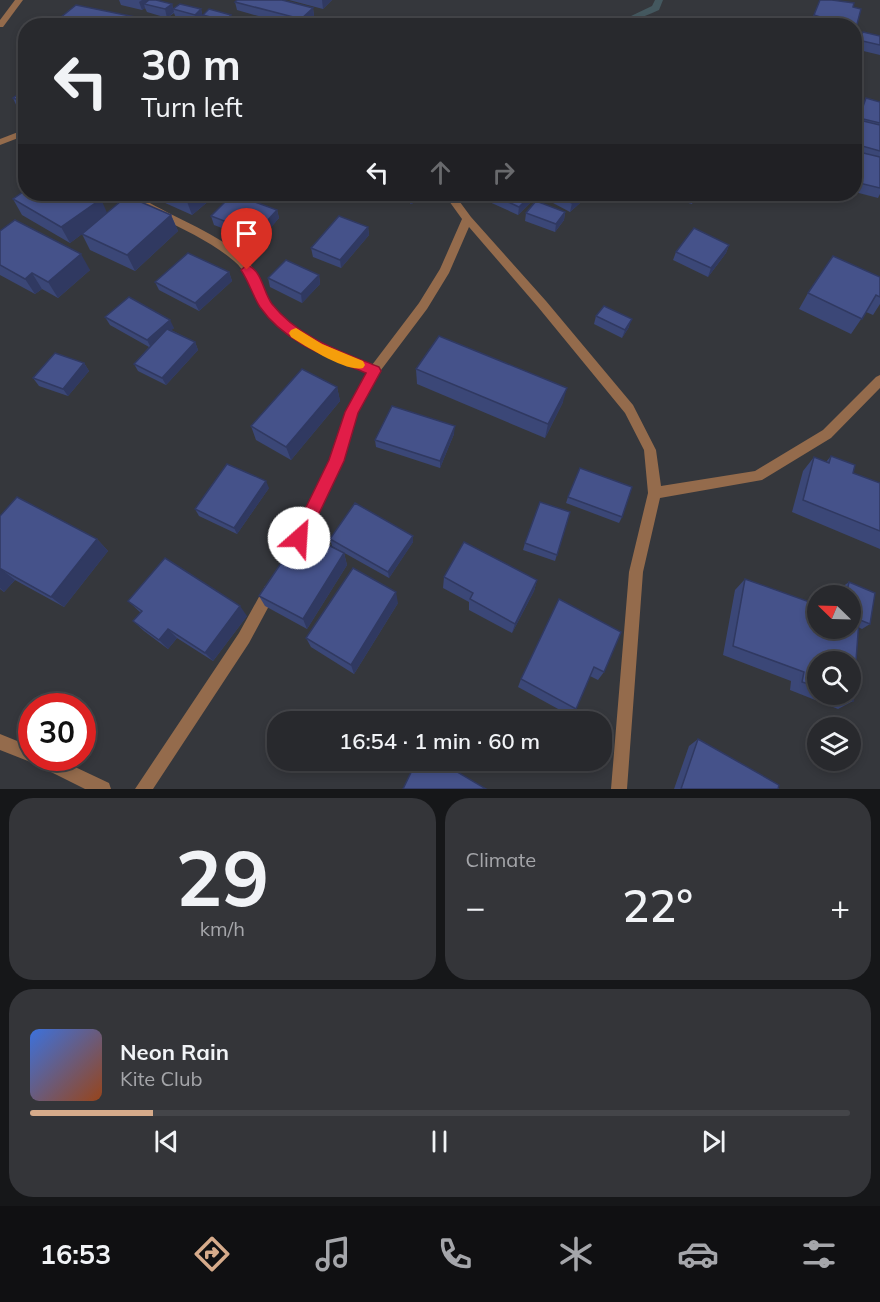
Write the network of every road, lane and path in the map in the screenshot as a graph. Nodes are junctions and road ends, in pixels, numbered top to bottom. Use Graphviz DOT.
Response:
graph roads {
  1 [pos="19,0"];
  2 [pos="0,25"];
  3 [pos="18,135"];
  4 [pos="0,142"];
  5 [pos="141,201"];
  6 [pos="453,201"];
  7 [pos="467,219"];
  8 [pos="374,371"];
  9 [pos="880,380"];
  10 [pos="655,493"];
  11 [pos="288,558"];
  12 [pos="277,578"];
  13 [pos="0,742"];
  14 [pos="18,749"];
  15 [pos="66,771"];
  16 [pos="104,789"];
  17 [pos="143,789"];
  18 [pos="619,789"];
  1 -- 2 [label="street"];
  3 -- 4 [label="street"];
  5 -- 8 [label="street"];
  6 -- 7 [label="street"];
  7 -- 8 [label="street"];
  7 -- 10 [label="street"];
  8 -- 11 [label="street"];
  9 -- 10 [label="street"];
  10 -- 18 [label="street"];
  12 -- 17 [label="street"];
  13 -- 14 [label="street"];
  15 -- 16 [label="street"];
}
